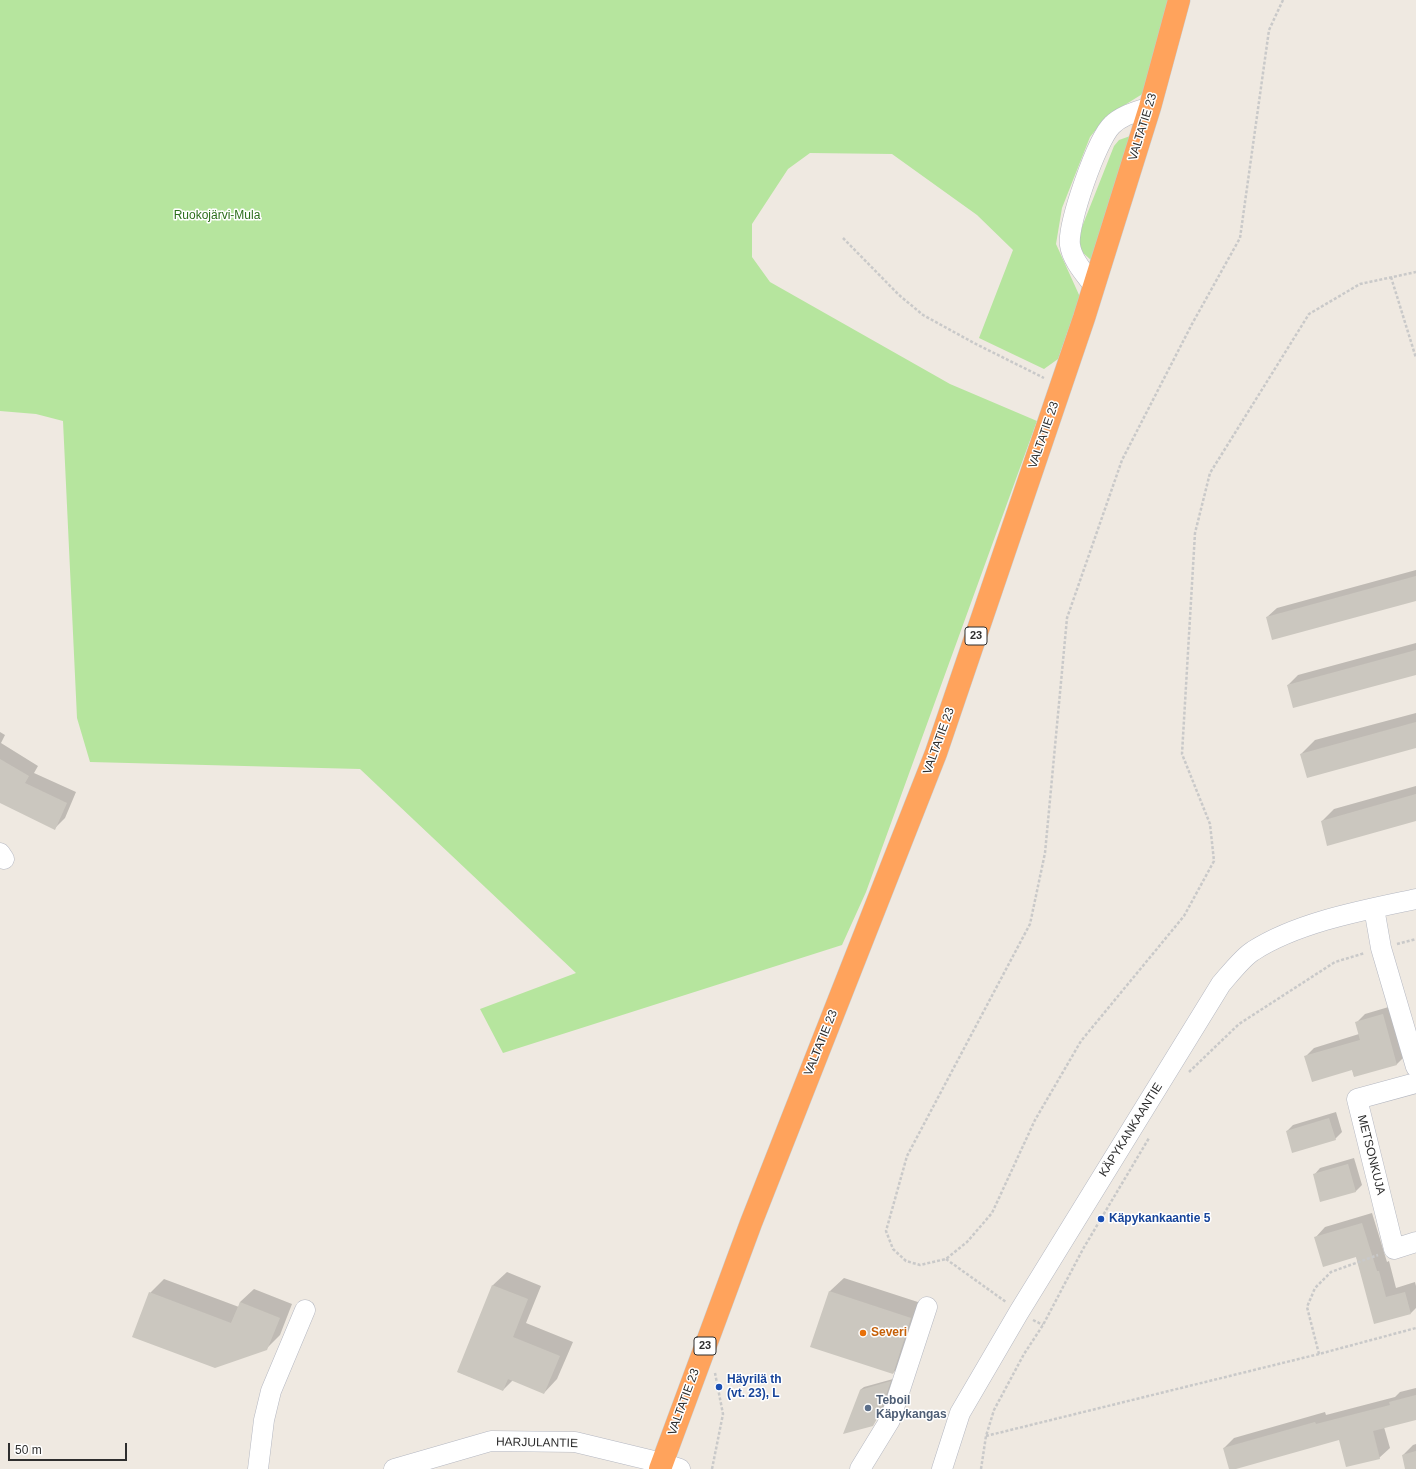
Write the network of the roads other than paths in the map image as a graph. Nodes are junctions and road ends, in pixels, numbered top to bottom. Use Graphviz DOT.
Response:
graph roads {
  1 [pos="1179,0"];
  2 [pos="1150,107"];
  3 [pos="1094,286"];
  4 [pos="1416,899"];
  5 [pos="1374,908"];
  6 [pos="1416,1067"];
  7 [pos="1416,1083"];
  8 [pos="1416,1242"];
  9 [pos="927,1307"];
  10 [pos="304,1310"];
  11 [pos="667,1467"];
  12 [pos="258,1469"];
  13 [pos="394,1469"];
  14 [pos="860,1469"];
  15 [pos="942,1469"];
  1 -- 2 [label="highway, VALTATIE 23 / 23"];
  2 -- 3 [label="highway, VALTATIE 23 / 23"];
  2 -- 3 [label="street"];
  3 -- 11 [label="highway, VALTATIE 23 / 23"];
  4 -- 5 [label="street, KÄPYKANKAANTIE"];
  5 -- 6 [label="street"];
  5 -- 15 [label="street, KÄPYKANKAANTIE"];
  7 -- 8 [label="street, METSONKUJA"];
  9 -- 14 [label="street"];
  10 -- 12 [label="street"];
  11 -- 13 [label="street, HARJULANTIE"];
}
